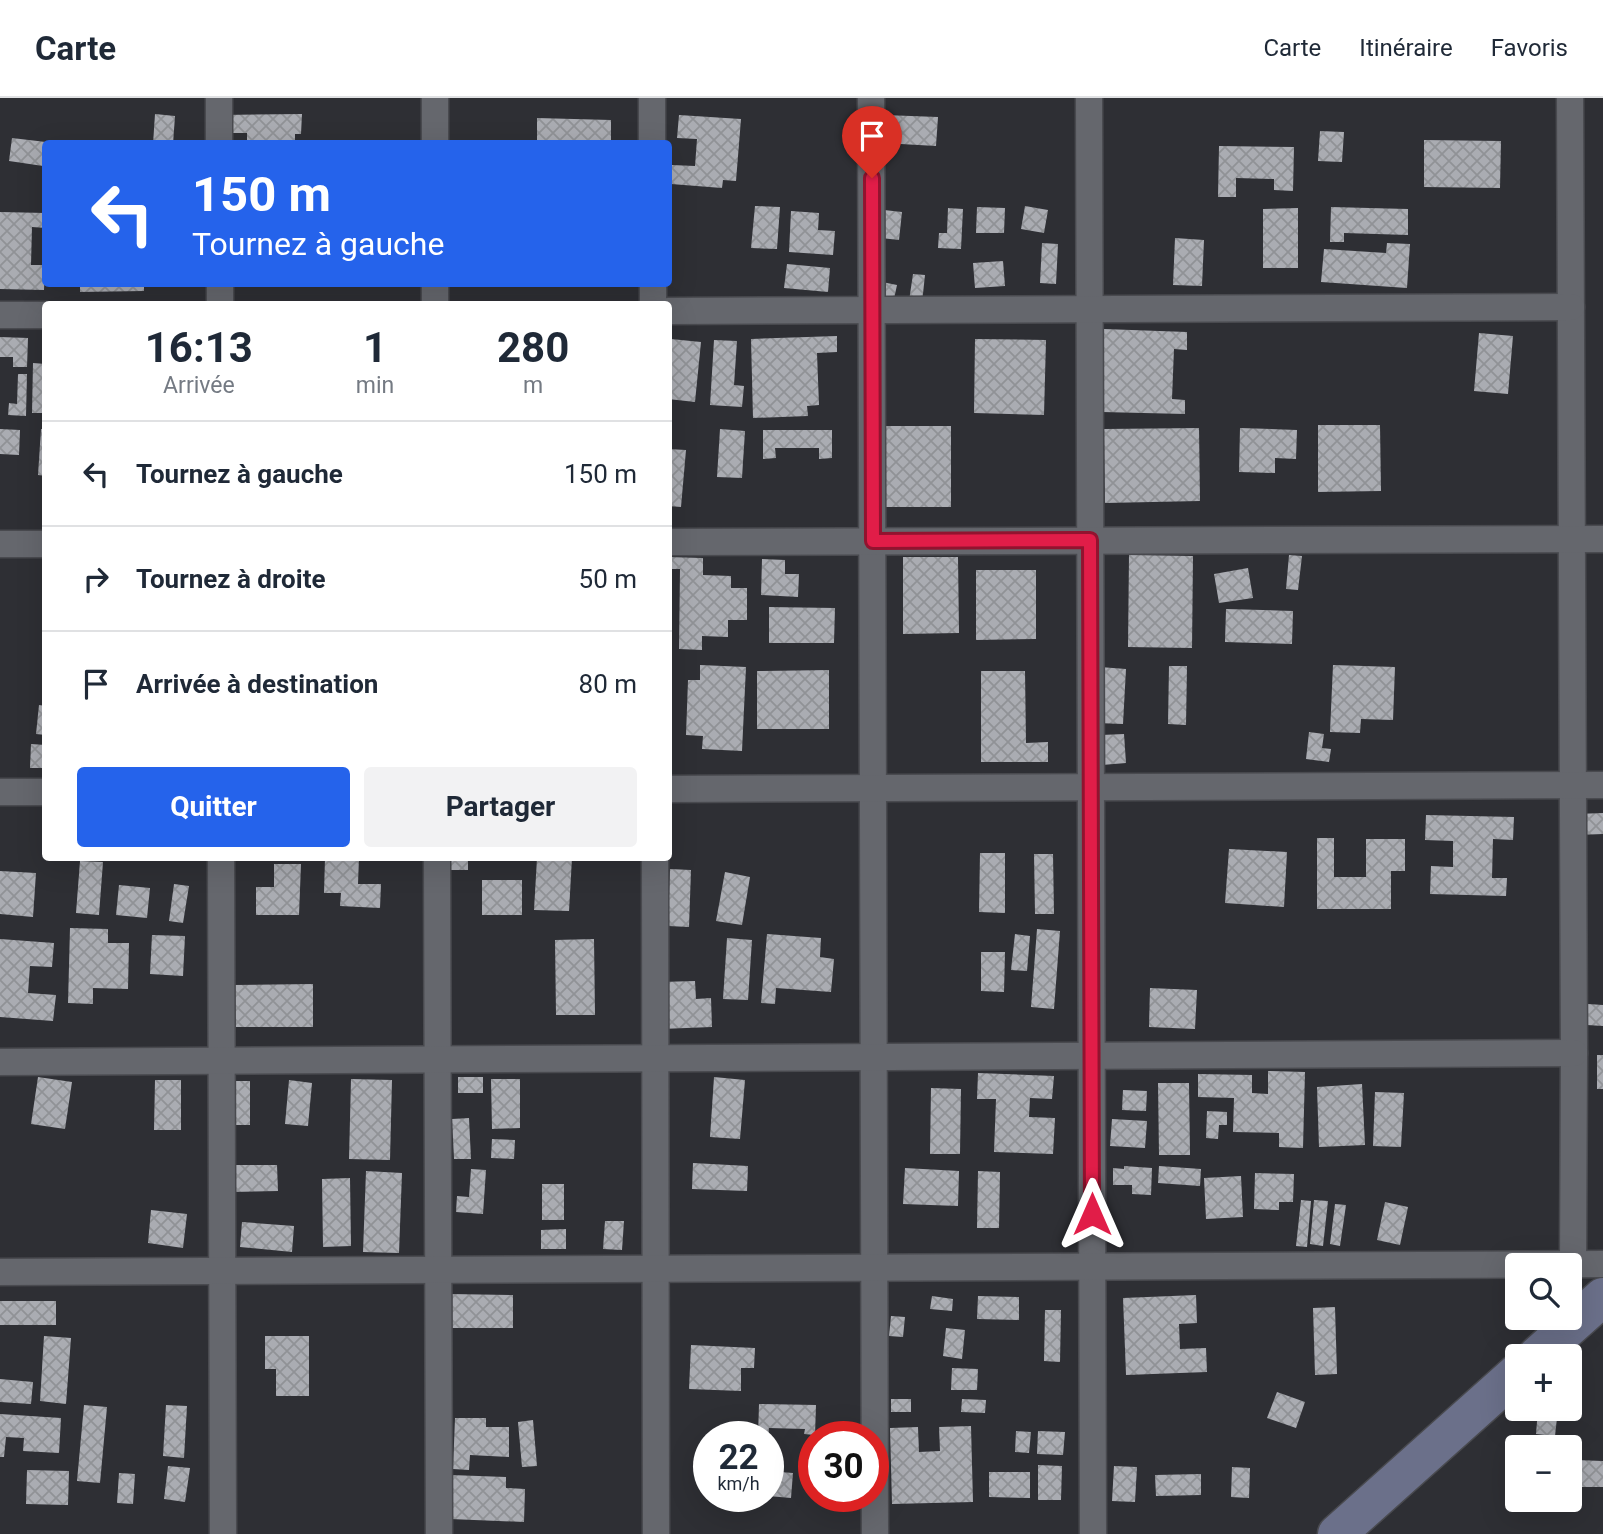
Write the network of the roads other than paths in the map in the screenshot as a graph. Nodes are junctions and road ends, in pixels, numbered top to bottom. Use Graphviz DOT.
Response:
graph roads {
  1 [pos="219,98"];
  2 [pos="435,98"];
  3 [pos="652,98"];
  4 [pos="871,98"];
  5 [pos="1089,98"];
  6 [pos="1570,98"];
  7 [pos="219,140"];
  8 [pos="435,140"];
  9 [pos="652,140"];
  10 [pos="1570,307"];
  11 [pos="1089,309"];
  12 [pos="872,310"];
  13 [pos="672,311"];
  14 [pos="42,314"];
  15 [pos="0,315"];
  16 [pos="1603,538"];
  17 [pos="1572,539"];
  18 [pos="1090,540"];
  19 [pos="873,541"];
  20 [pos="672,542"];
  21 [pos="0,544"];
  22 [pos="42,544"];
  23 [pos="1572,785"];
  24 [pos="1603,785"];
  25 [pos="1091,787"];
  26 [pos="873,788"];
  27 [pos="672,789"];
  28 [pos="0,792"];
  29 [pos="42,792"];
  30 [pos="221,861"];
  31 [pos="437,861"];
  32 [pos="654,861"];
  33 [pos="1574,1053"];
  34 [pos="1092,1057"];
  35 [pos="874,1058"];
  36 [pos="655,1059"];
  37 [pos="438,1060"];
  38 [pos="221,1061"];
  39 [pos="0,1062"];
  40 [pos="1573,1253"];
  41 [pos="1603,1264"];
  42 [pos="1505,1265"];
  43 [pos="1582,1265"];
  44 [pos="1092,1267"];
  45 [pos="875,1268"];
  46 [pos="656,1269"];
  47 [pos="438,1270"];
  48 [pos="222,1271"];
  49 [pos="0,1272"];
  50 [pos="1603,1297"];
  51 [pos="1550,1344"];
  52 [pos="1505,1384"];
  53 [pos="223,1534"];
  54 [pos="439,1534"];
  55 [pos="656,1534"];
  56 [pos="876,1534"];
  57 [pos="1093,1534"];
  58 [pos="1337,1534"];
  1 -- 7 [label="street"];
  2 -- 8 [label="street"];
  3 -- 9 [label="street"];
  4 -- 12 [label="street"];
  5 -- 11 [label="street"];
  6 -- 10 [label="street"];
  10 -- 11 [label="street"];
  10 -- 17 [label="street"];
  11 -- 12 [label="street"];
  11 -- 18 [label="street"];
  12 -- 13 [label="street"];
  12 -- 19 [label="street"];
  14 -- 15 [label="street"];
  16 -- 17 [label="street"];
  17 -- 18 [label="street"];
  17 -- 23 [label="street"];
  18 -- 19 [label="street"];
  18 -- 25 [label="street"];
  19 -- 20 [label="street"];
  19 -- 26 [label="street"];
  21 -- 22 [label="street"];
  23 -- 24 [label="street"];
  23 -- 25 [label="street"];
  23 -- 33 [label="street"];
  25 -- 26 [label="street"];
  25 -- 34 [label="street"];
  26 -- 27 [label="street"];
  26 -- 35 [label="street"];
  28 -- 29 [label="street"];
  30 -- 38 [label="street"];
  31 -- 37 [label="street"];
  32 -- 36 [label="street"];
  33 -- 34 [label="street"];
  33 -- 40 [label="street"];
  34 -- 35 [label="street"];
  34 -- 44 [label="street"];
  35 -- 36 [label="street"];
  35 -- 45 [label="street"];
  36 -- 37 [label="street"];
  36 -- 46 [label="street"];
  37 -- 38 [label="street"];
  37 -- 47 [label="street"];
  38 -- 39 [label="street"];
  38 -- 48 [label="street"];
  41 -- 43 [label="street"];
  42 -- 44 [label="street"];
  44 -- 45 [label="street"];
  44 -- 57 [label="street"];
  45 -- 46 [label="street"];
  45 -- 56 [label="street"];
  46 -- 47 [label="street"];
  46 -- 55 [label="street"];
  47 -- 48 [label="street"];
  47 -- 54 [label="street"];
  48 -- 49 [label="street"];
  48 -- 53 [label="street"];
  50 -- 51 [label="main road"];
  52 -- 58 [label="main road"];
}
